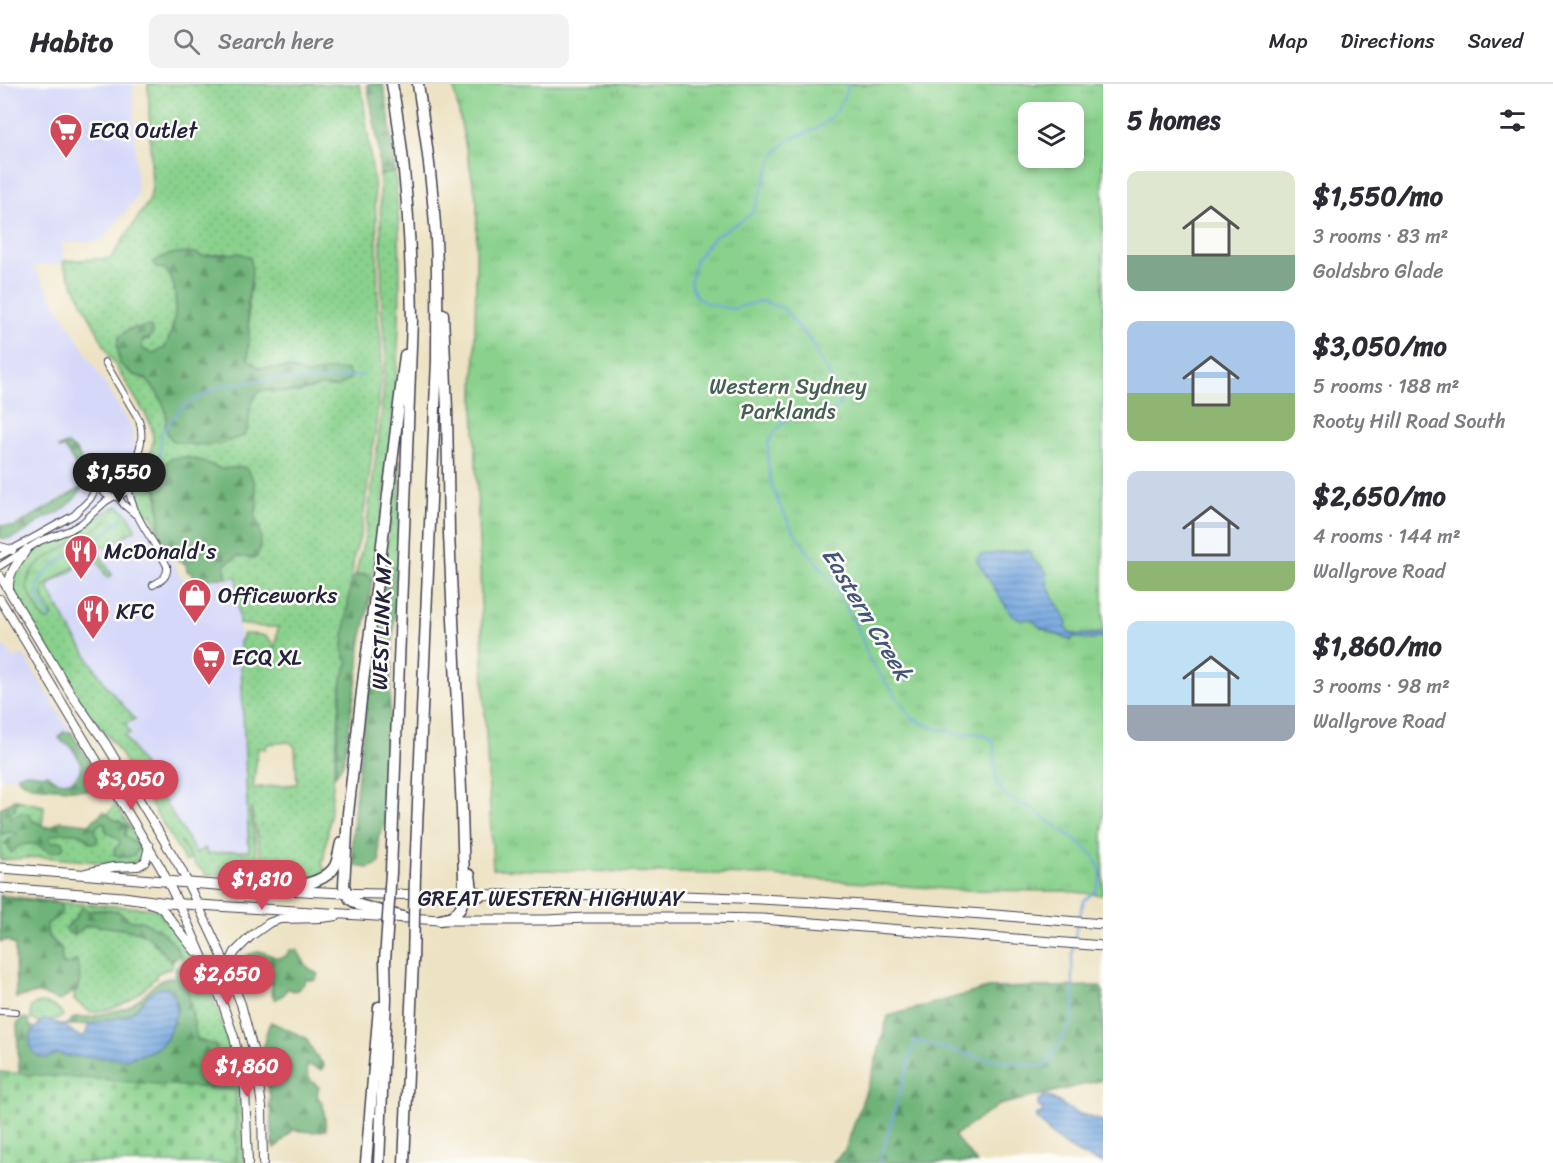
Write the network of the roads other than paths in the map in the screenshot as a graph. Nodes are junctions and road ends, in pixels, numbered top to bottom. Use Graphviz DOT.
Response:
graph roads {
  1 [pos="392,84"];
  2 [pos="418,84"];
  3 [pos="437,279"];
  4 [pos="412,320"];
  5 [pos="105,362"];
  6 [pos="134,461"];
  7 [pos="116,468"];
  8 [pos="99,483"];
  9 [pos="128,485"];
  10 [pos="116,497"];
  11 [pos="136,515"];
  12 [pos="0,547"];
  13 [pos="27,549"];
  14 [pos="12,550"];
  15 [pos="0,556"];
  16 [pos="0,566"];
  17 [pos="0,576"];
  18 [pos="153,585"];
  19 [pos="9,590"];
  20 [pos="0,599"];
  21 [pos="459,743"];
  22 [pos="348,813"];
  23 [pos="148,846"];
  24 [pos="0,868"];
  25 [pos="81,874"];
  26 [pos="167,881"];
  27 [pos="188,882"];
  28 [pos="0,888"];
  29 [pos="279,890"];
  30 [pos="346,893"];
  31 [pos="463,895"];
  32 [pos="481,895"];
  33 [pos="123,897"];
  34 [pos="178,903"];
  35 [pos="198,904"];
  36 [pos="346,915"];
  37 [pos="403,917"];
  38 [pos="440,920"];
  39 [pos="1103,924"];
  40 [pos="1103,946"];
  41 [pos="206,966"];
  42 [pos="229,974"];
  43 [pos="386,988"];
  44 [pos="0,1011"];
  45 [pos="16,1012"];
  46 [pos="405,1132"];
  47 [pos="248,1163"];
  48 [pos="263,1163"];
  49 [pos="366,1163"];
  50 [pos="379,1163"];
  51 [pos="404,1163"];
  52 [pos="411,1163"];
  1 -- 4 [label="highway, WESTLINK M7"];
  2 -- 3 [label="highway, WESTLINK M7"];
  3 -- 21 [label="highway"];
  3 -- 46 [label="highway, WESTLINK M7, bridge"];
  4 -- 22 [label="highway"];
  4 -- 43 [label="highway, WESTLINK M7, bridge"];
  5 -- 6 [label="street"];
  6 -- 7 [label="street"];
  6 -- 9 [label="street"];
  7 -- 8 [label="street"];
  7 -- 9 [label="street"];
  8 -- 10 [label="street"];
  8 -- 14 [label="street"];
  9 -- 10 [label="street"];
  9 -- 11 [label="street"];
  10 -- 11 [label="street"];
  10 -- 13 [label="street"];
  11 -- 18 [label="street"];
  12 -- 14 [label="main road"];
  13 -- 16 [label="street"];
  13 -- 19 [label="main road"];
  14 -- 15 [label="street"];
  17 -- 19 [label="main road"];
  19 -- 27 [label="main road"];
  20 -- 23 [label="main road"];
  21 -- 31 [label="highway"];
  21 -- 32 [label="highway"];
  22 -- 29 [label="highway"];
  22 -- 30 [label="highway"];
  23 -- 25 [label="main road"];
  23 -- 26 [label="main road"];
  24 -- 25 [label="highway, GREAT WESTERN HIGHWAY"];
  25 -- 26 [label="highway, GREAT WESTERN HIGHWAY"];
  26 -- 27 [label="highway, GREAT WESTERN HIGHWAY"];
  26 -- 34 [label="main road"];
  27 -- 29 [label="highway, GREAT WESTERN HIGHWAY"];
  27 -- 35 [label="main road"];
  28 -- 33 [label="highway, GREAT WESTERN HIGHWAY"];
  29 -- 30 [label="highway, GREAT WESTERN HIGHWAY"];
  30 -- 31 [label="highway, GREAT WESTERN HIGHWAY"];
  30 -- 37 [label="highway"];
  31 -- 32 [label="highway, GREAT WESTERN HIGHWAY"];
  31 -- 38 [label="highway"];
  32 -- 39 [label="highway, GREAT WESTERN HIGHWAY"];
  33 -- 34 [label="highway, GREAT WESTERN HIGHWAY"];
  33 -- 41 [label="main road"];
  34 -- 35 [label="highway, GREAT WESTERN HIGHWAY"];
  34 -- 41 [label="main road"];
  35 -- 36 [label="highway, GREAT WESTERN HIGHWAY"];
  35 -- 42 [label="main road"];
  36 -- 37 [label="highway, GREAT WESTERN HIGHWAY"];
  36 -- 42 [label="main road"];
  37 -- 38 [label="highway, GREAT WESTERN HIGHWAY"];
  38 -- 40 [label="highway, GREAT WESTERN HIGHWAY"];
  41 -- 47 [label="main road"];
  42 -- 48 [label="main road"];
  43 -- 49 [label="highway"];
  43 -- 50 [label="highway, WESTLINK M7"];
  44 -- 45 [label="street"];
  46 -- 51 [label="highway, WESTLINK M7"];
  46 -- 52 [label="highway"];
}
